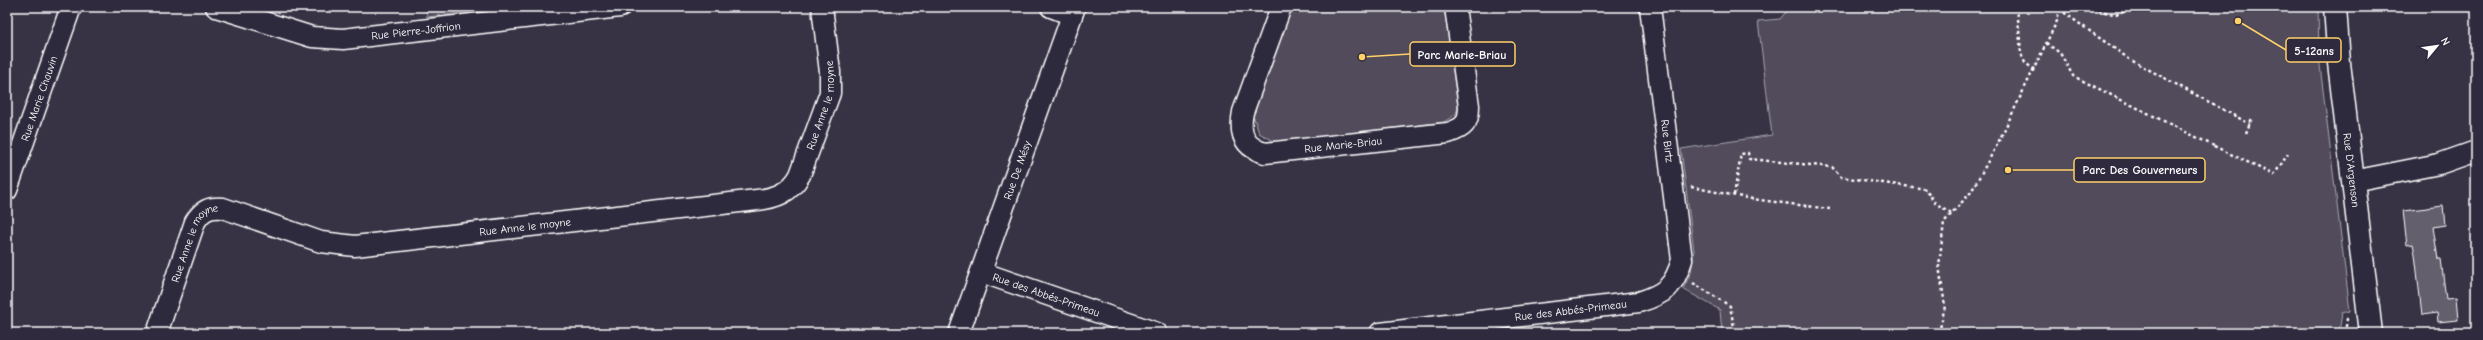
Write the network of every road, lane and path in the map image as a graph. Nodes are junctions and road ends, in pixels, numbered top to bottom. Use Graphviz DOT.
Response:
graph roads {
  1 [pos="71,7"];
  2 [pos="216,7"];
  3 [pos="620,7"];
  4 [pos="822,7"];
  5 [pos="1050,7"];
  6 [pos="1281,7"];
  7 [pos="1455,7"];
  8 [pos="1650,7"];
  9 [pos="2017,7"];
  10 [pos="2094,7"];
  11 [pos="2130,7"];
  12 [pos="2335,7"];
  13 [pos="2060,8"];
  14 [pos="1074,11"];
  15 [pos="2046,43"];
  16 [pos="2034,69"];
  17 [pos="2252,118"];
  18 [pos="2250,124"];
  19 [pos="2246,133"];
  20 [pos="2476,151"];
  21 [pos="2288,154"];
  22 [pos="2353,181"];
  23 [pos="1688,187"];
  24 [pos="7,190"];
  25 [pos="1734,195"];
  26 [pos="1830,209"];
  27 [pos="1953,214"];
  28 [pos="981,272"];
  29 [pos="1682,276"];
  30 [pos="2352,315"];
  31 [pos="157,333"];
  32 [pos="959,333"];
  33 [pos="1157,333"];
  34 [pos="1380,333"];
  35 [pos="1735,333"];
  36 [pos="1939,333"];
  37 [pos="2345,333"];
  38 [pos="2371,333"];
  1 -- 24 [label="street, Rue Marie Chauvin"];
  2 -- 3 [label="street, Rue Pierre-Joffrion"];
  4 -- 31 [label="street, Rue Anne le moyne"];
  5 -- 14 [label="street"];
  6 -- 7 [label="street, Rue Marie-Briau"];
  8 -- 29 [label="street, Rue Birtz"];
  9 -- 16 [label="path"];
  10 -- 11 [label="path"];
  12 -- 22 [label="street, Rue D'Argenson"];
  13 -- 15 [label="path"];
  13 -- 18 [label="path"];
  14 -- 28 [label="street, Rue De Mésy"];
  15 -- 16 [label="path"];
  15 -- 21 [label="path"];
  16 -- 27 [label="path"];
  17 -- 18 [label="path"];
  18 -- 19 [label="path"];
  20 -- 22 [label="street"];
  22 -- 38 [label="street, Rue D'Argenson"];
  23 -- 25 [label="path"];
  25 -- 26 [label="path"];
  25 -- 27 [label="path"];
  27 -- 36 [label="path"];
  28 -- 32 [label="street, Rue De Mésy"];
  28 -- 33 [label="street, Rue des Abbés-Primeau"];
  29 -- 34 [label="street, Rue des Abbés-Primeau"];
  29 -- 35 [label="path"];
  30 -- 37 [label="path"];
}
